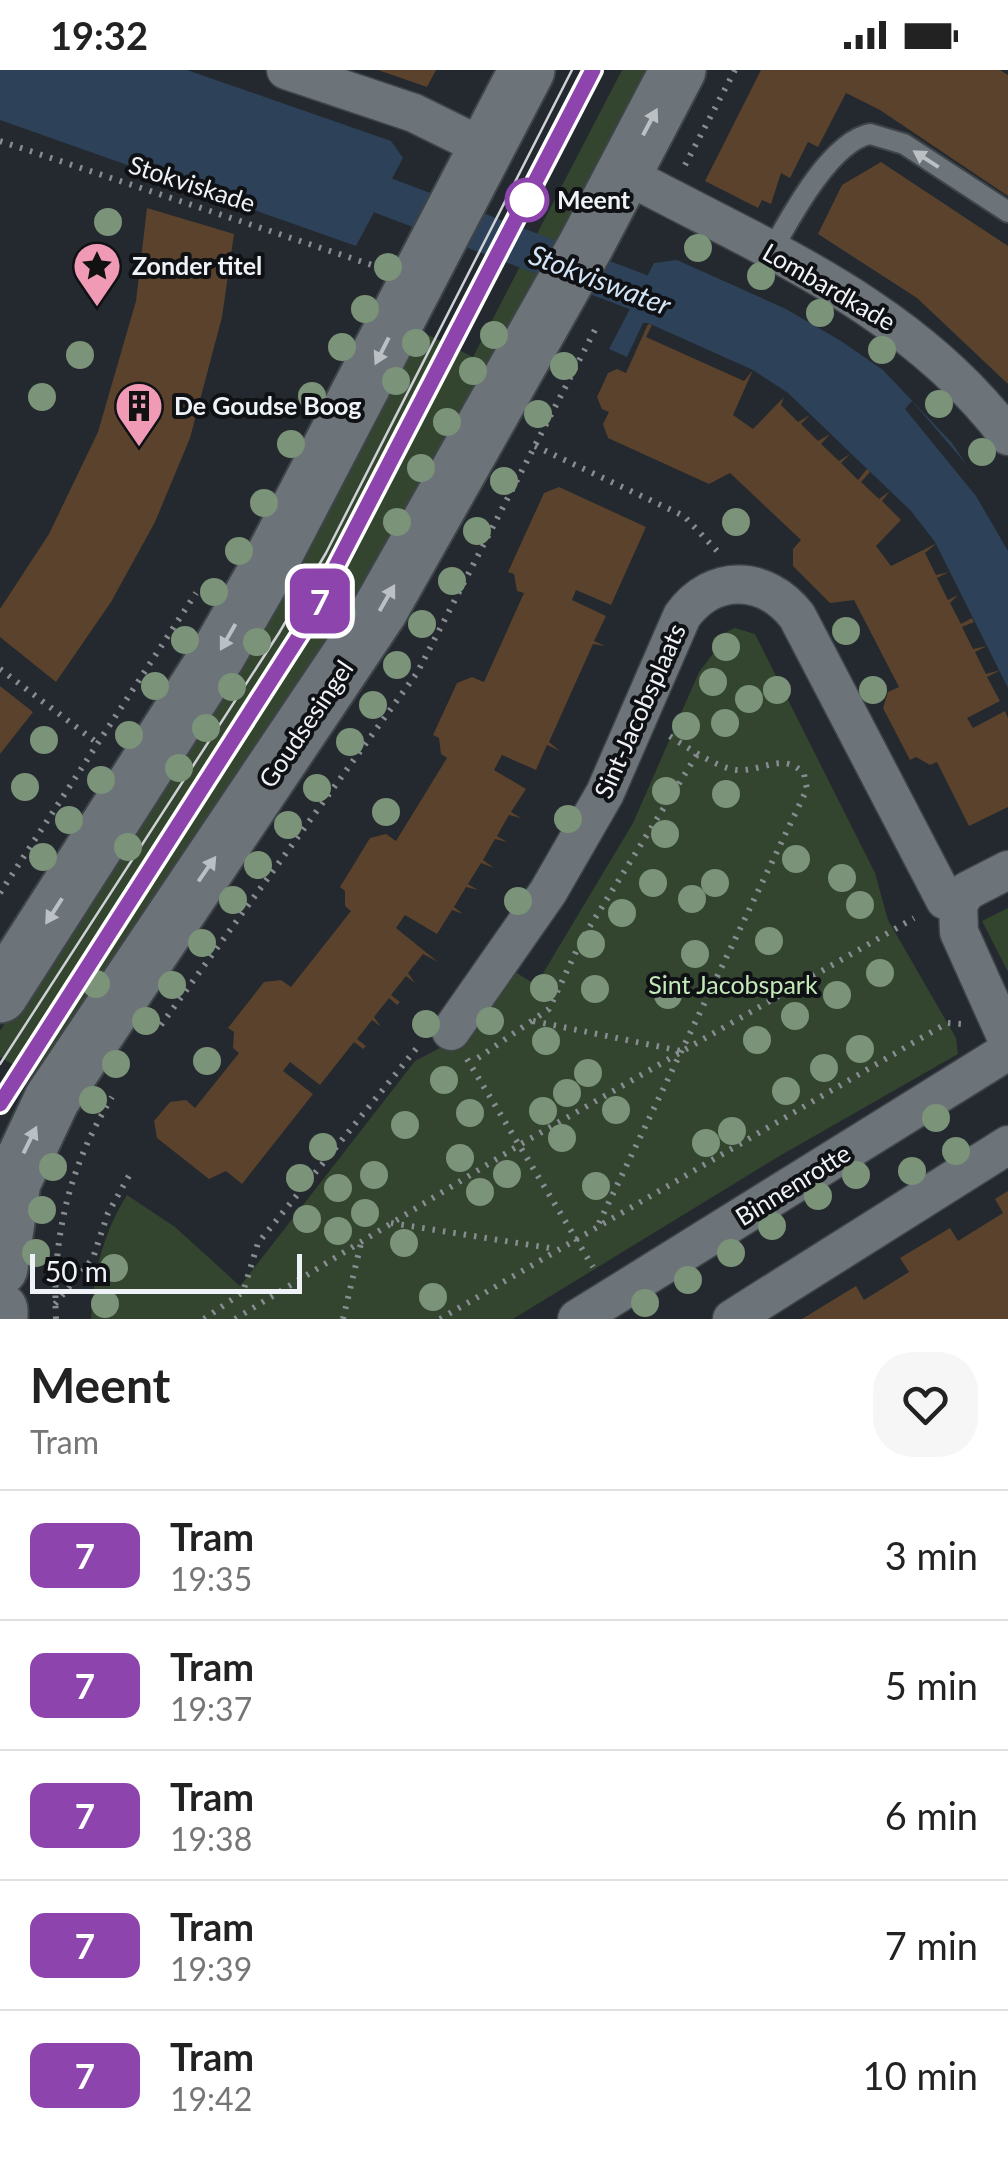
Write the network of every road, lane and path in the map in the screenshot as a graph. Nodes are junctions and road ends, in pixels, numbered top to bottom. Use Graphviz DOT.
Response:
graph roads {
  1 [pos="286,70"];
  2 [pos="527,70"];
  3 [pos="678,70"];
  4 [pos="735,70"];
  5 [pos="328,77"];
  6 [pos="0,141"];
  7 [pos="475,172"];
  8 [pos="645,185"];
  9 [pos="1008,212"];
  10 [pos="771,252"];
  11 [pos="402,260"];
  12 [pos="372,264"];
  13 [pos="363,282"];
  14 [pos="570,324"];
  15 [pos="1008,436"];
  16 [pos="535,446"];
  17 [pos="731,583"];
  18 [pos="200,588"];
  19 [pos="0,668"];
  20 [pos="636,717"];
  21 [pos="100,745"];
  22 [pos="698,752"];
  23 [pos="1008,870"];
  24 [pos="0,894"];
  25 [pos="952,902"];
  26 [pos="0,996"];
  27 [pos="532,1021"];
  28 [pos="1001,1025"];
  29 [pos="451,1031"];
  30 [pos="154,1035"];
  31 [pos="681,1051"];
  32 [pos="1008,1051"];
  33 [pos="470,1064"];
  34 [pos="122,1082"];
  35 [pos="521,1144"];
  36 [pos="1008,1145"];
  37 [pos="130,1174"];
  38 [pos="390,1223"];
  39 [pos="599,1223"];
  40 [pos="576,1237"];
  41 [pos="362,1238"];
  42 [pos="556,1249"];
  43 [pos="0,1268"];
  44 [pos="594,1269"];
  45 [pos="55,1304"];
  46 [pos="0,1310"];
  47 [pos="0,1319"];
  48 [pos="56,1319"];
  49 [pos="204,1319"];
  50 [pos="235,1319"];
  51 [pos="343,1319"];
  52 [pos="440,1319"];
  53 [pos="578,1319"];
  54 [pos="732,1319"];
  1 -- 5 [label="street"];
  2 -- 7 [label="main road"];
  8 -- 3 [label="main road, Goudsesingel, one-way"];
  4 -- 8 [label="path"];
  5 -- 7 [label="street"];
  6 -- 12 [label="path, Stokviskade"];
  7 -- 11 [label="main road"];
  8 -- 10 [label="street, Lombardkade"];
  8 -- 14 [label="main road, Goudsesingel"];
  9 -- 10 [label="lane, one-way"];
  10 -- 15 [label="street, Lombardkade"];
  11 -- 12 [label="path"];
  11 -- 26 [label="main road, one-way"];
  12 -- 13 [label="path"];
  14 -- 16 [label="path"];
  43 -- 14 [label="main road, Goudsesingel, one-way"];
  16 -- 17 [label="path"];
  16 -- 30 [label="path"];
  17 -- 20 [label="street, Sint-Jacobsplaats"];
  17 -- 25 [label="street"];
  18 -- 21 [label="path"];
  19 -- 21 [label="path"];
  20 -- 22 [label="path"];
  20 -- 29 [label="street, Sint-Jacobsplaats"];
  21 -- 24 [label="path"];
  22 -- 27 [label="path"];
  22 -- 31 [label="path"];
  23 -- 25 [label="street"];
  25 -- 28 [label="street"];
  25 -- 31 [label="path"];
  27 -- 31 [label="path"];
  27 -- 33 [label="path"];
  28 -- 39 [label="path"];
  29 -- 33 [label="path"];
  29 -- 49 [label="path"];
  31 -- 35 [label="path"];
  31 -- 39 [label="path"];
  32 -- 53 [label="street, Binnenrotte"];
  33 -- 35 [label="path"];
  34 -- 45 [label="path"];
  35 -- 38 [label="path"];
  35 -- 40 [label="path"];
  36 -- 54 [label="street"];
  37 -- 45 [label="path"];
  38 -- 41 [label="path"];
  38 -- 42 [label="path"];
  39 -- 40 [label="path"];
  40 -- 42 [label="path"];
  40 -- 44 [label="path"];
  41 -- 50 [label="path"];
  41 -- 51 [label="path"];
  42 -- 52 [label="path"];
  45 -- 48 [label="path"];
  46 -- 47 [label="main road"];
}
